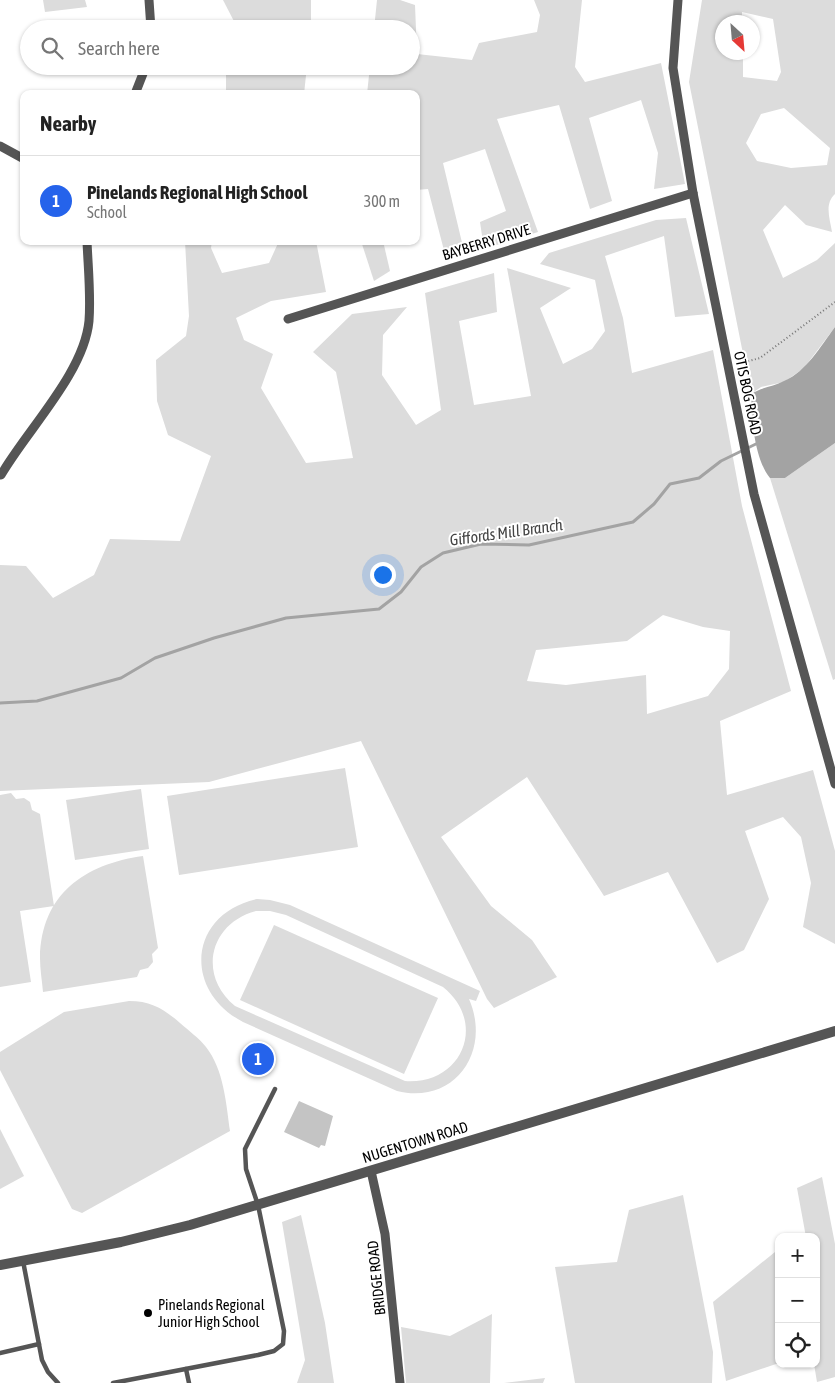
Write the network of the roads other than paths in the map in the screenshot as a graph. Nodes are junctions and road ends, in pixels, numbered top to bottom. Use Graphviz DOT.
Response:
graph roads {
  1 [pos="149,0"];
  2 [pos="678,0"];
  3 [pos="150,20"];
  4 [pos="142,75"];
  5 [pos="137,90"];
  6 [pos="0,146"];
  7 [pos="20,157"];
  8 [pos="693,193"];
  9 [pos="87,245"];
  10 [pos="288,319"];
  11 [pos="1,475"];
  12 [pos="835,784"];
  13 [pos="835,1031"];
  14 [pos="275,1089"];
  15 [pos="371,1171"];
  16 [pos="258,1205"];
  17 [pos="23,1262"];
  18 [pos="0,1265"];
  19 [pos="40,1347"];
  20 [pos="0,1353"];
  21 [pos="186,1369"];
  22 [pos="58,1383"];
  23 [pos="113,1383"];
  24 [pos="189,1383"];
  25 [pos="400,1383"];
  1 -- 3 [label="street"];
  2 -- 8 [label="street, OTIS BOG ROAD"];
  4 -- 5 [label="street"];
  6 -- 7 [label="street"];
  8 -- 10 [label="street, BAYBERRY DRIVE"];
  8 -- 12 [label="street, OTIS BOG ROAD"];
  9 -- 11 [label="street"];
  13 -- 15 [label="street, NUGENTOWN ROAD"];
  14 -- 16 [label="lane"];
  15 -- 16 [label="street, NUGENTOWN ROAD"];
  15 -- 25 [label="street, BRIDGE ROAD"];
  16 -- 17 [label="street, NUGENTOWN ROAD"];
  16 -- 21 [label="lane"];
  17 -- 18 [label="street, NUGENTOWN ROAD"];
  17 -- 19 [label="lane"];
  19 -- 20 [label="lane"];
  19 -- 22 [label="lane"];
  21 -- 23 [label="lane"];
  21 -- 24 [label="lane"];
}
